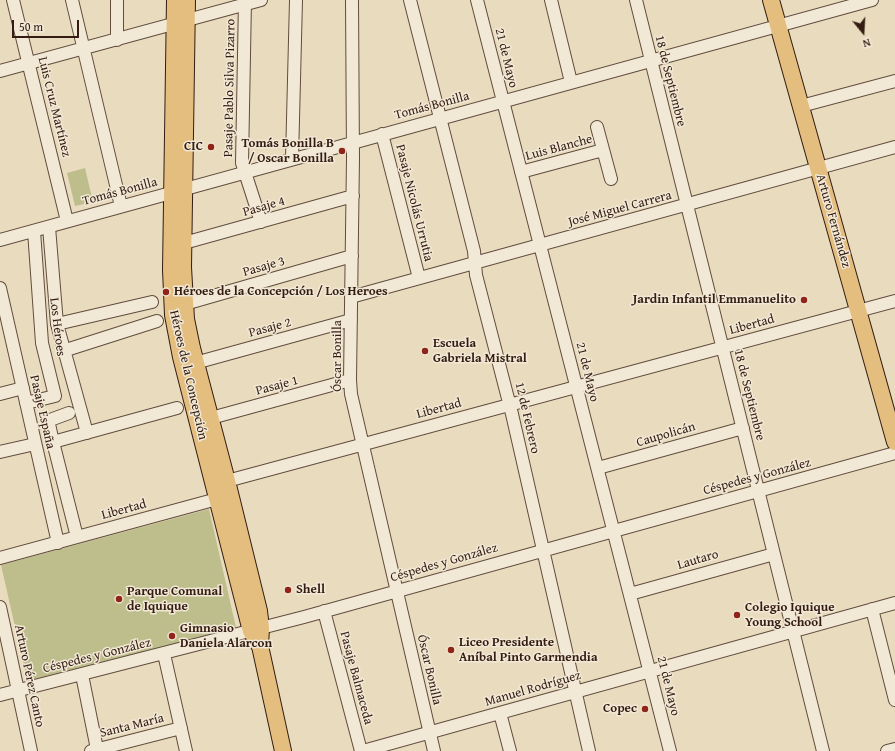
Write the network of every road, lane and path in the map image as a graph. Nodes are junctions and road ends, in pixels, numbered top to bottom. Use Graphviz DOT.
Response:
graph roads {
  1 [pos="13,0"];
  2 [pos="72,0"];
  3 [pos="117,0"];
  4 [pos="175,0"];
  5 [pos="188,0"];
  6 [pos="261,0"];
  7 [pos="296,0"];
  8 [pos="352,0"];
  9 [pos="410,0"];
  10 [pos="477,0"];
  11 [pos="551,0"];
  12 [pos="560,0"];
  13 [pos="636,0"];
  14 [pos="771,0"];
  15 [pos="872,0"];
  16 [pos="245,2"];
  17 [pos="181,22"];
  18 [pos="778,26"];
  19 [pos="116,40"];
  20 [pos="84,49"];
  21 [pos="651,60"];
  22 [pos="29,64"];
  23 [pos="0,71"];
  24 [pos="575,81"];
  25 [pos="895,81"];
  26 [pos="503,101"];
  27 [pos="801,106"];
  28 [pos="441,118"];
  29 [pos="597,127"];
  30 [pos="382,134"];
  31 [pos="353,142"];
  32 [pos="895,147"];
  33 [pos="603,150"];
  34 [pos="292,159"];
  35 [pos="818,169"];
  36 [pos="245,172"];
  37 [pos="522,172"];
  38 [pos="611,179"];
  39 [pos="178,190"];
  40 [pos="353,196"];
  41 [pos="687,205"];
  42 [pos="121,206"];
  43 [pos="67,221"];
  44 [pos="261,222"];
  45 [pos="48,226"];
  46 [pos="34,231"];
  47 [pos="0,240"];
  48 [pos="184,244"];
  49 [pos="540,245"];
  50 [pos="352,256"];
  51 [pos="475,263"];
  52 [pos="419,278"];
  53 [pos="0,288"];
  54 [pos="352,297"];
  55 [pos="895,301"];
  56 [pos="152,302"];
  57 [pos="184,304"];
  58 [pos="858,310"];
  59 [pos="351,320"];
  60 [pos="157,321"];
  61 [pos="57,324"];
  62 [pos="722,347"];
  63 [pos="63,351"];
  64 [pos="196,363"];
  65 [pos="350,380"];
  66 [pos="577,386"];
  67 [pos="23,388"];
  68 [pos="76,390"];
  69 [pos="0,394"];
  70 [pos="55,396"];
  71 [pos="26,403"];
  72 [pos="509,404"];
  73 [pos="177,408"];
  74 [pos="69,413"];
  75 [pos="210,418"];
  76 [pos="743,428"];
  77 [pos="87,433"];
  78 [pos="53,442"];
  79 [pos="895,442"];
  80 [pos="35,444"];
  81 [pos="362,444"];
  82 [pos="0,452"];
  83 [pos="895,453"];
  84 [pos="598,468"];
  85 [pos="228,481"];
  86 [pos="758,491"];
  87 [pos="217,499"];
  88 [pos="614,531"];
  89 [pos="77,537"];
  90 [pos="58,543"];
  91 [pos="543,550"];
  92 [pos="774,554"];
  93 [pos="0,558"];
  94 [pos="396,591"];
  95 [pos="630,594"];
  96 [pos="895,603"];
  97 [pos="0,607"];
  98 [pos="872,609"];
  99 [pos="324,611"];
  100 [pos="256,629"];
  101 [pos="793,631"];
  102 [pos="164,654"];
  103 [pos="650,671"];
  104 [pos="82,675"];
  105 [pos="18,690"];
  106 [pos="575,692"];
  107 [pos="0,695"];
  108 [pos="895,700"];
  109 [pos="500,713"];
  110 [pos="181,728"];
  111 [pos="430,732"];
  112 [pos="895,749"];
  113 [pos="94,750"];
  114 [pos="31,751"];
  115 [pos="186,751"];
  116 [pos="283,751"];
  117 [pos="362,751"];
  118 [pos="434,751"];
  119 [pos="510,751"];
  120 [pos="589,751"];
  121 [pos="670,751"];
  122 [pos="823,751"];
  123 [pos="887,751"];
  1 -- 22 [label="street, Luis Cruz Martínez"];
  2 -- 20 [label="street"];
  3 -- 19 [label="street"];
  4 -- 17 [label="main road, Héroes de la Concepción"];
  5 -- 17 [label="main road, Héroes de la Concepción"];
  6 -- 16 [label="street"];
  7 -- 34 [label="street"];
  8 -- 31 [label="street, Óscar Bonilla"];
  9 -- 28 [label="street, 12 de Febrero"];
  10 -- 26 [label="street, 21 de Mayo"];
  11 -- 24 [label="street"];
  12 -- 24 [label="street"];
  13 -- 21 [label="street, 18 de Septiembre"];
  14 -- 18 [label="main road, Arturo Fernández"];
  15 -- 18 [label="street, Tomás Bonilla"];
  16 -- 17 [label="street"];
  16 -- 36 [label="street, Pasaje Pablo Silva Pizarro"];
  17 -- 19 [label="street"];
  17 -- 39 [label="main road, Héroes de la Concepción"];
  18 -- 21 [label="street, Tomás Bonilla"];
  18 -- 27 [label="main road, Arturo Fernández"];
  19 -- 20 [label="street"];
  20 -- 22 [label="street"];
  20 -- 42 [label="street"];
  21 -- 24 [label="street, Tomás Bonilla"];
  21 -- 41 [label="street, 18 de Septiembre"];
  22 -- 23 [label="street"];
  22 -- 43 [label="street, Luis Cruz Martínez"];
  24 -- 26 [label="street, Tomás Bonilla"];
  25 -- 27 [label="street"];
  26 -- 28 [label="street, Tomás Bonilla"];
  26 -- 37 [label="street, 21 de Mayo"];
  27 -- 35 [label="main road, Arturo Fernández"];
  28 -- 30 [label="street, Tomás Bonilla"];
  28 -- 51 [label="street, 12 de Febrero"];
  29 -- 33 [label="street, Luis Blanche"];
  30 -- 31 [label="street, Tomás Bonilla"];
  30 -- 52 [label="street, Pasaje Nicolás Urrutia"];
  31 -- 34 [label="street, Tomás Bonilla"];
  31 -- 40 [label="street, Óscar Bonilla"];
  32 -- 35 [label="street, José Miguel Carrera"];
  33 -- 37 [label="street, Luis Blanche"];
  33 -- 38 [label="street, Luis Blanche"];
  34 -- 36 [label="street, Tomás Bonilla"];
  35 -- 41 [label="street, José Miguel Carrera"];
  35 -- 58 [label="main road, Arturo Fernández"];
  36 -- 39 [label="street, Tomás Bonilla"];
  36 -- 44 [label="street, Pasaje Pablo Silva Pizarro"];
  37 -- 49 [label="street, 21 de Mayo"];
  39 -- 42 [label="street, Tomás Bonilla"];
  39 -- 48 [label="main road, Héroes de la Concepción"];
  39 -- 87 [label="main road, Héroes de la Concepción"];
  40 -- 44 [label="street, Pasaje 4"];
  40 -- 50 [label="street, Óscar Bonilla"];
  41 -- 49 [label="street, José Miguel Carrera"];
  41 -- 62 [label="street, 18 de Septiembre"];
  42 -- 43 [label="street, Tomás Bonilla"];
  43 -- 45 [label="street, Tomás Bonilla"];
  44 -- 48 [label="street, Pasaje 4"];
  45 -- 46 [label="street, Tomás Bonilla"];
  45 -- 61 [label="street"];
  46 -- 47 [label="street, Tomás Bonilla"];
  46 -- 70 [label="street, Los Héroes"];
  48 -- 57 [label="main road, Héroes de la Concepción"];
  49 -- 51 [label="street, José Miguel Carrera"];
  49 -- 66 [label="street, 21 de Mayo"];
  50 -- 54 [label="street, Óscar Bonilla"];
  50 -- 57 [label="street, Pasaje 3"];
  51 -- 52 [label="street, José Miguel Carrera"];
  51 -- 72 [label="street, 12 de Febrero"];
  52 -- 54 [label="street, José Miguel Carrera"];
  53 -- 67 [label="street, Pasaje España"];
  54 -- 59 [label="street, Óscar Bonilla"];
  55 -- 58 [label="street, Libertad"];
  56 -- 61 [label="street"];
  57 -- 64 [label="main road, Héroes de la Concepción"];
  58 -- 62 [label="street, Libertad"];
  58 -- 79 [label="main road, Arturo Fernández"];
  59 -- 64 [label="street, Pasaje 2"];
  59 -- 65 [label="street, Óscar Bonilla"];
  60 -- 63 [label="street"];
  61 -- 63 [label="street"];
  62 -- 66 [label="street, Libertad"];
  62 -- 76 [label="street, 18 de Septiembre"];
  63 -- 68 [label="street"];
  64 -- 75 [label="main road, Héroes de la Concepción"];
  65 -- 75 [label="street, Pasaje 1"];
  65 -- 81 [label="street, Óscar Bonilla"];
  66 -- 72 [label="street, Libertad"];
  66 -- 84 [label="street, 21 de Mayo"];
  67 -- 69 [label="street"];
  67 -- 71 [label="street, Pasaje España"];
  68 -- 70 [label="street"];
  68 -- 77 [label="street"];
  70 -- 71 [label="street"];
  71 -- 80 [label="street, Pasaje España"];
  72 -- 81 [label="street, Libertad"];
  72 -- 91 [label="street, 12 de Febrero"];
  73 -- 77 [label="street"];
  74 -- 78 [label="street"];
  75 -- 85 [label="main road, Héroes de la Concepción"];
  76 -- 84 [label="street, Caupolicán"];
  76 -- 86 [label="street, 18 de Septiembre"];
  77 -- 78 [label="street"];
  78 -- 89 [label="street"];
  80 -- 82 [label="street"];
  80 -- 90 [label="street, Pasaje España"];
  81 -- 85 [label="street, Libertad"];
  81 -- 94 [label="street, Óscar Bonilla"];
  83 -- 86 [label="street, Céspedes y González"];
  84 -- 88 [label="street, 21 de Mayo"];
  85 -- 87 [label="street"];
  85 -- 100 [label="main road, Héroes de la Concepción"];
  86 -- 88 [label="street, Céspedes y González"];
  86 -- 92 [label="street, 18 de Septiembre"];
  87 -- 89 [label="street, Libertad"];
  87 -- 100 [label="main road, Héroes de la Concepción"];
  88 -- 91 [label="street, Céspedes y González"];
  88 -- 95 [label="street, 21 de Mayo"];
  89 -- 90 [label="street, Libertad"];
  90 -- 93 [label="street, Libertad"];
  91 -- 94 [label="street, Céspedes y González"];
  91 -- 106 [label="street, 12 de Febrero"];
  92 -- 95 [label="street, Lautaro"];
  92 -- 101 [label="street, 18 de Septiembre"];
  94 -- 99 [label="street, Céspedes y González"];
  94 -- 111 [label="street, Óscar Bonilla"];
  95 -- 103 [label="street, 21 de Mayo"];
  96 -- 98 [label="street, Manuel Rodríguez"];
  97 -- 105 [label="street, Arturo Pérez Canto"];
  98 -- 101 [label="street, Manuel Rodríguez"];
  98 -- 108 [label="street"];
  99 -- 100 [label="street, Céspedes y González"];
  99 -- 117 [label="street, Pasaje Balmaceda"];
  100 -- 102 [label="street, Céspedes y González"];
  100 -- 116 [label="main road, Héroes de la Concepción"];
  101 -- 103 [label="street, Manuel Rodríguez"];
  101 -- 122 [label="street, 18 de Septiembre"];
  102 -- 104 [label="street, Céspedes y González"];
  102 -- 110 [label="street"];
  103 -- 106 [label="street, Manuel Rodríguez"];
  103 -- 121 [label="street, 21 de Mayo"];
  104 -- 105 [label="street, Céspedes y González"];
  104 -- 113 [label="street"];
  105 -- 107 [label="street, Céspedes y González"];
  105 -- 114 [label="street, Arturo Pérez Canto"];
  106 -- 109 [label="street, Manuel Rodríguez"];
  106 -- 120 [label="street, 12 de Febrero"];
  109 -- 111 [label="street, Manuel Rodríguez"];
  109 -- 119 [label="street"];
  110 -- 113 [label="street, Santa María"];
  110 -- 115 [label="street"];
  111 -- 117 [label="street, Manuel Rodríguez"];
  111 -- 118 [label="street, Óscar Bonilla"];
  112 -- 123 [label="street"];
}
